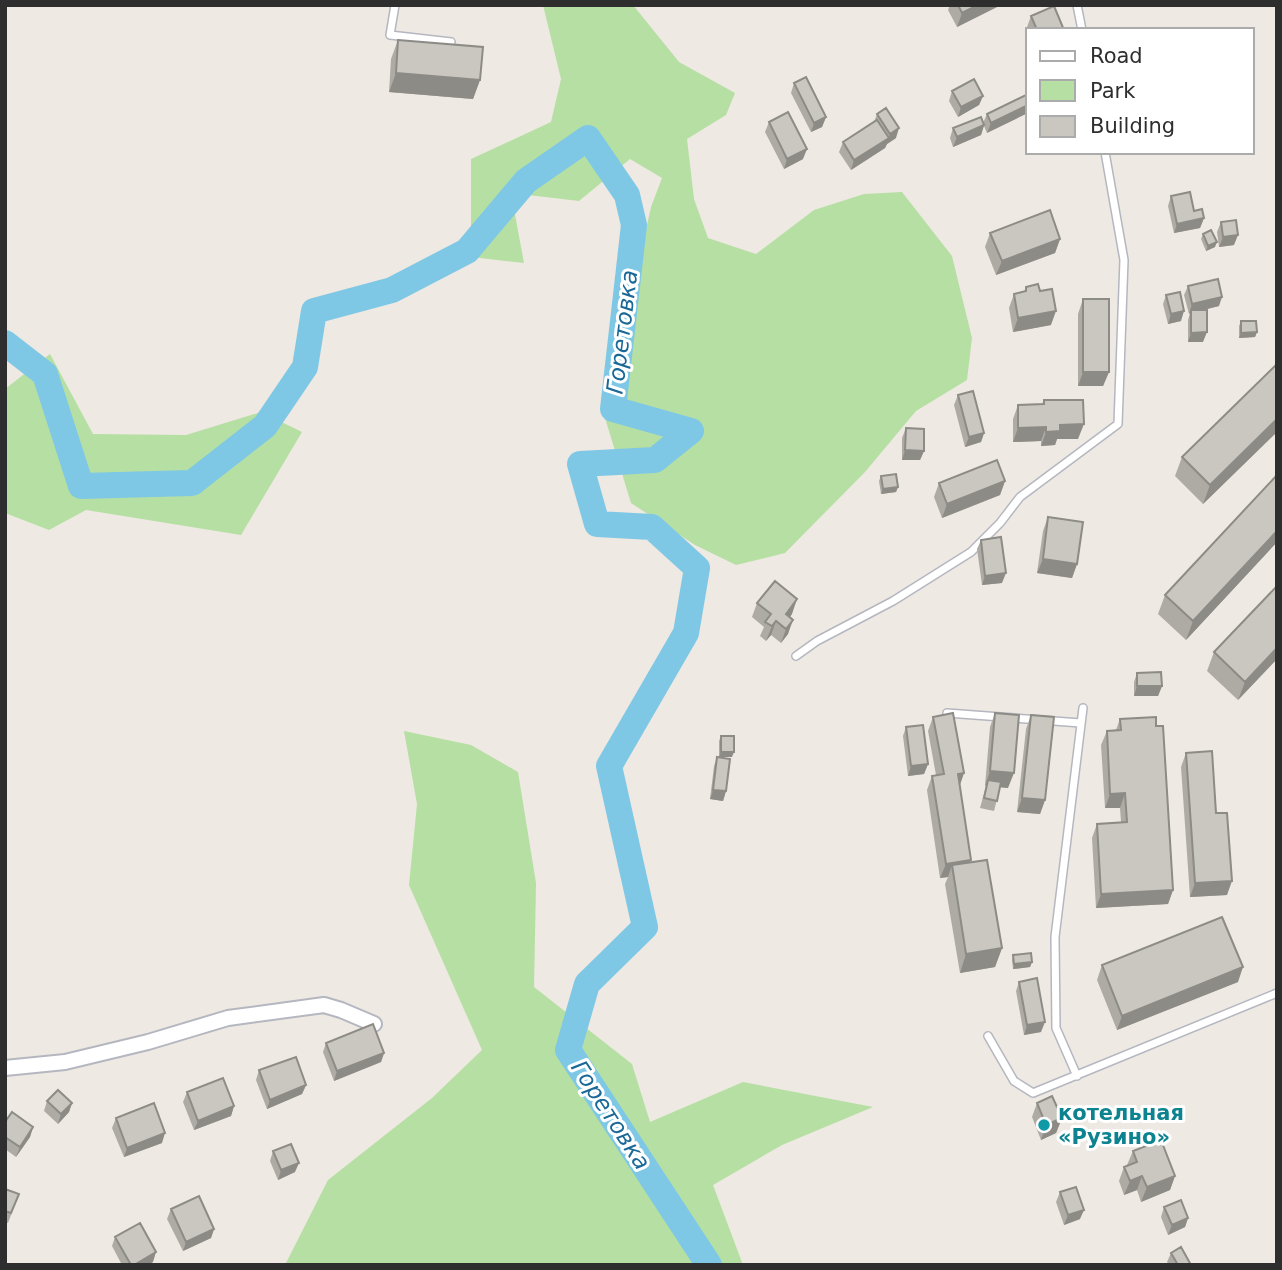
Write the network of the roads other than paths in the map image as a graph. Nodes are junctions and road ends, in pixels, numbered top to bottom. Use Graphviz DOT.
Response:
graph roads {
  1 [pos="395,5"];
  2 [pos="1077,5"];
  3 [pos="1082,28"];
  4 [pos="451,43"];
  5 [pos="1105,154"];
  6 [pos="796,656"];
  7 [pos="1083,709"];
  8 [pos="947,713"];
  9 [pos="1081,723"];
  10 [pos="1277,993"];
  11 [pos="374,1024"];
  12 [pos="988,1036"];
  13 [pos="5,1068"];
  14 [pos="1077,1076"];
  1 -- 4 [label="lane"];
  2 -- 3 [label="lane"];
  5 -- 6 [label="lane"];
  7 -- 9 [label="lane"];
  8 -- 9 [label="lane"];
  9 -- 14 [label="lane"];
  10 -- 14 [label="lane"];
  11 -- 13 [label="street"];
  12 -- 14 [label="lane"];
}
